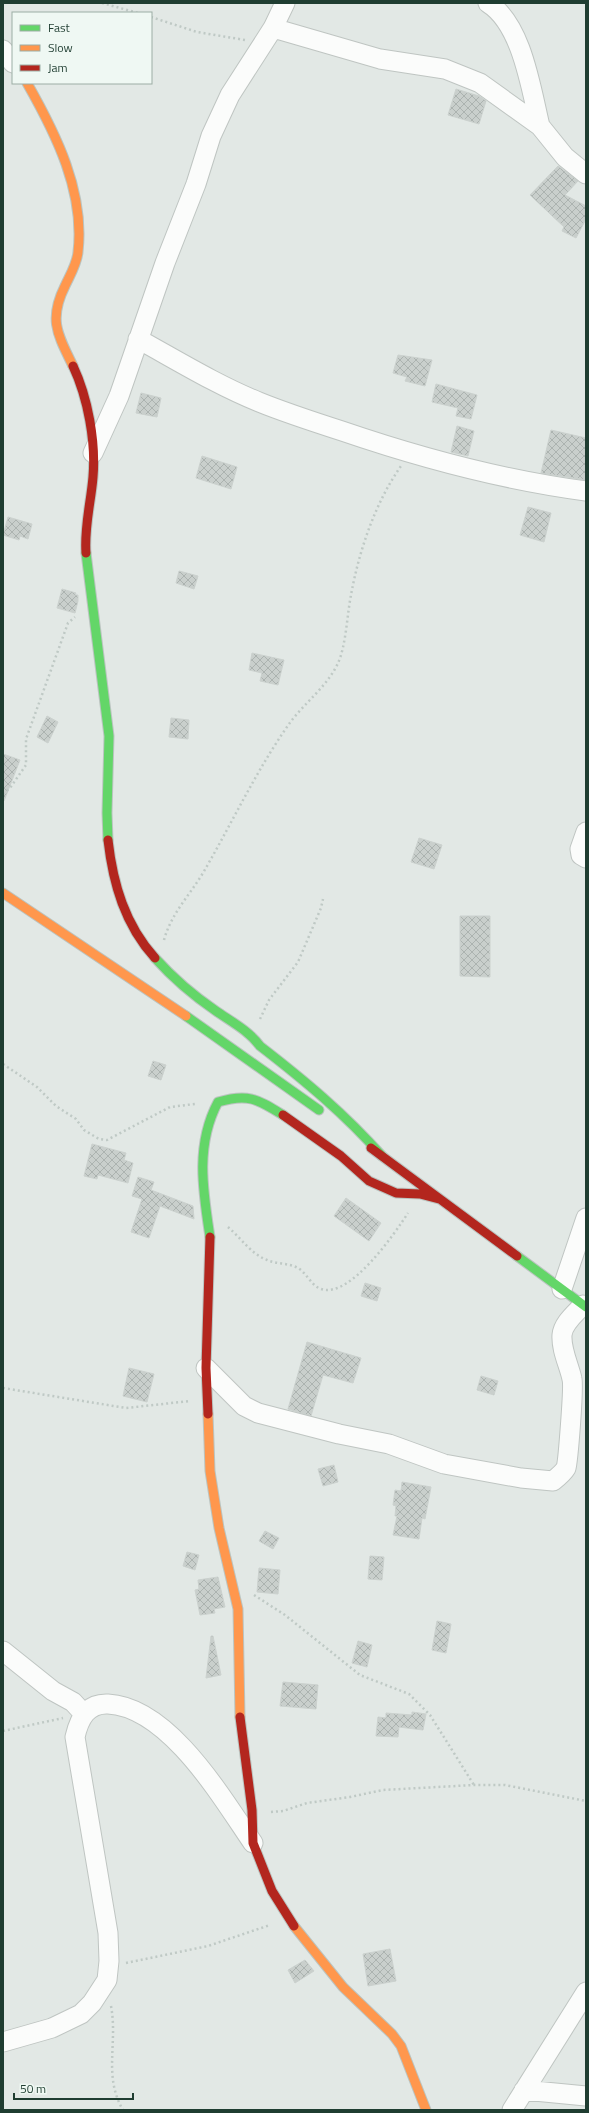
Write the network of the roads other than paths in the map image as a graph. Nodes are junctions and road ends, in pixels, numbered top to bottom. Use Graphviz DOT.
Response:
graph roads {
  1 [pos="285,3"];
  2 [pos="488,3"];
  3 [pos="269,34"];
  4 [pos="3,50"];
  5 [pos="12,62"];
  6 [pos="28,84"];
  7 [pos="540,126"];
  8 [pos="586,174"];
  9 [pos="138,338"];
  10 [pos="93,453"];
  11 [pos="586,491"];
  12 [pos="586,832"];
  13 [pos="586,858"];
  14 [pos="3,893"];
  15 [pos="382,1156"];
  16 [pos="439,1199"];
  17 [pos="586,1218"];
  18 [pos="562,1289"];
  19 [pos="584,1306"];
  20 [pos="206,1368"];
  21 [pos="3,1651"];
  22 [pos="81,1711"];
  23 [pos="254,1844"];
  24 [pos="586,1992"];
  25 [pos="3,2042"];
  26 [pos="524,2090"];
  27 [pos="586,2096"];
  28 [pos="426,2110"];
  29 [pos="512,2110"];
  1 -- 3 [label="street"];
  2 -- 7 [label="street"];
  3 -- 7 [label="street"];
  3 -- 9 [label="street"];
  4 -- 5 [label="street"];
  6 -- 10 [label="street"];
  7 -- 8 [label="street"];
  9 -- 10 [label="street"];
  9 -- 11 [label="street"];
  10 -- 15 [label="street"];
  12 -- 13 [label="street"];
  14 -- 15 [label="street"];
  15 -- 16 [label="street"];
  16 -- 18 [label="street"];
  16 -- 20 [label="street"];
  17 -- 18 [label="street"];
  18 -- 19 [label="street"];
  19 -- 20 [label="street"];
  20 -- 23 [label="street"];
  21 -- 22 [label="street"];
  22 -- 23 [label="street"];
  22 -- 25 [label="street"];
  23 -- 28 [label="street"];
  24 -- 26 [label="street"];
  26 -- 27 [label="street"];
  26 -- 29 [label="street"];
}
